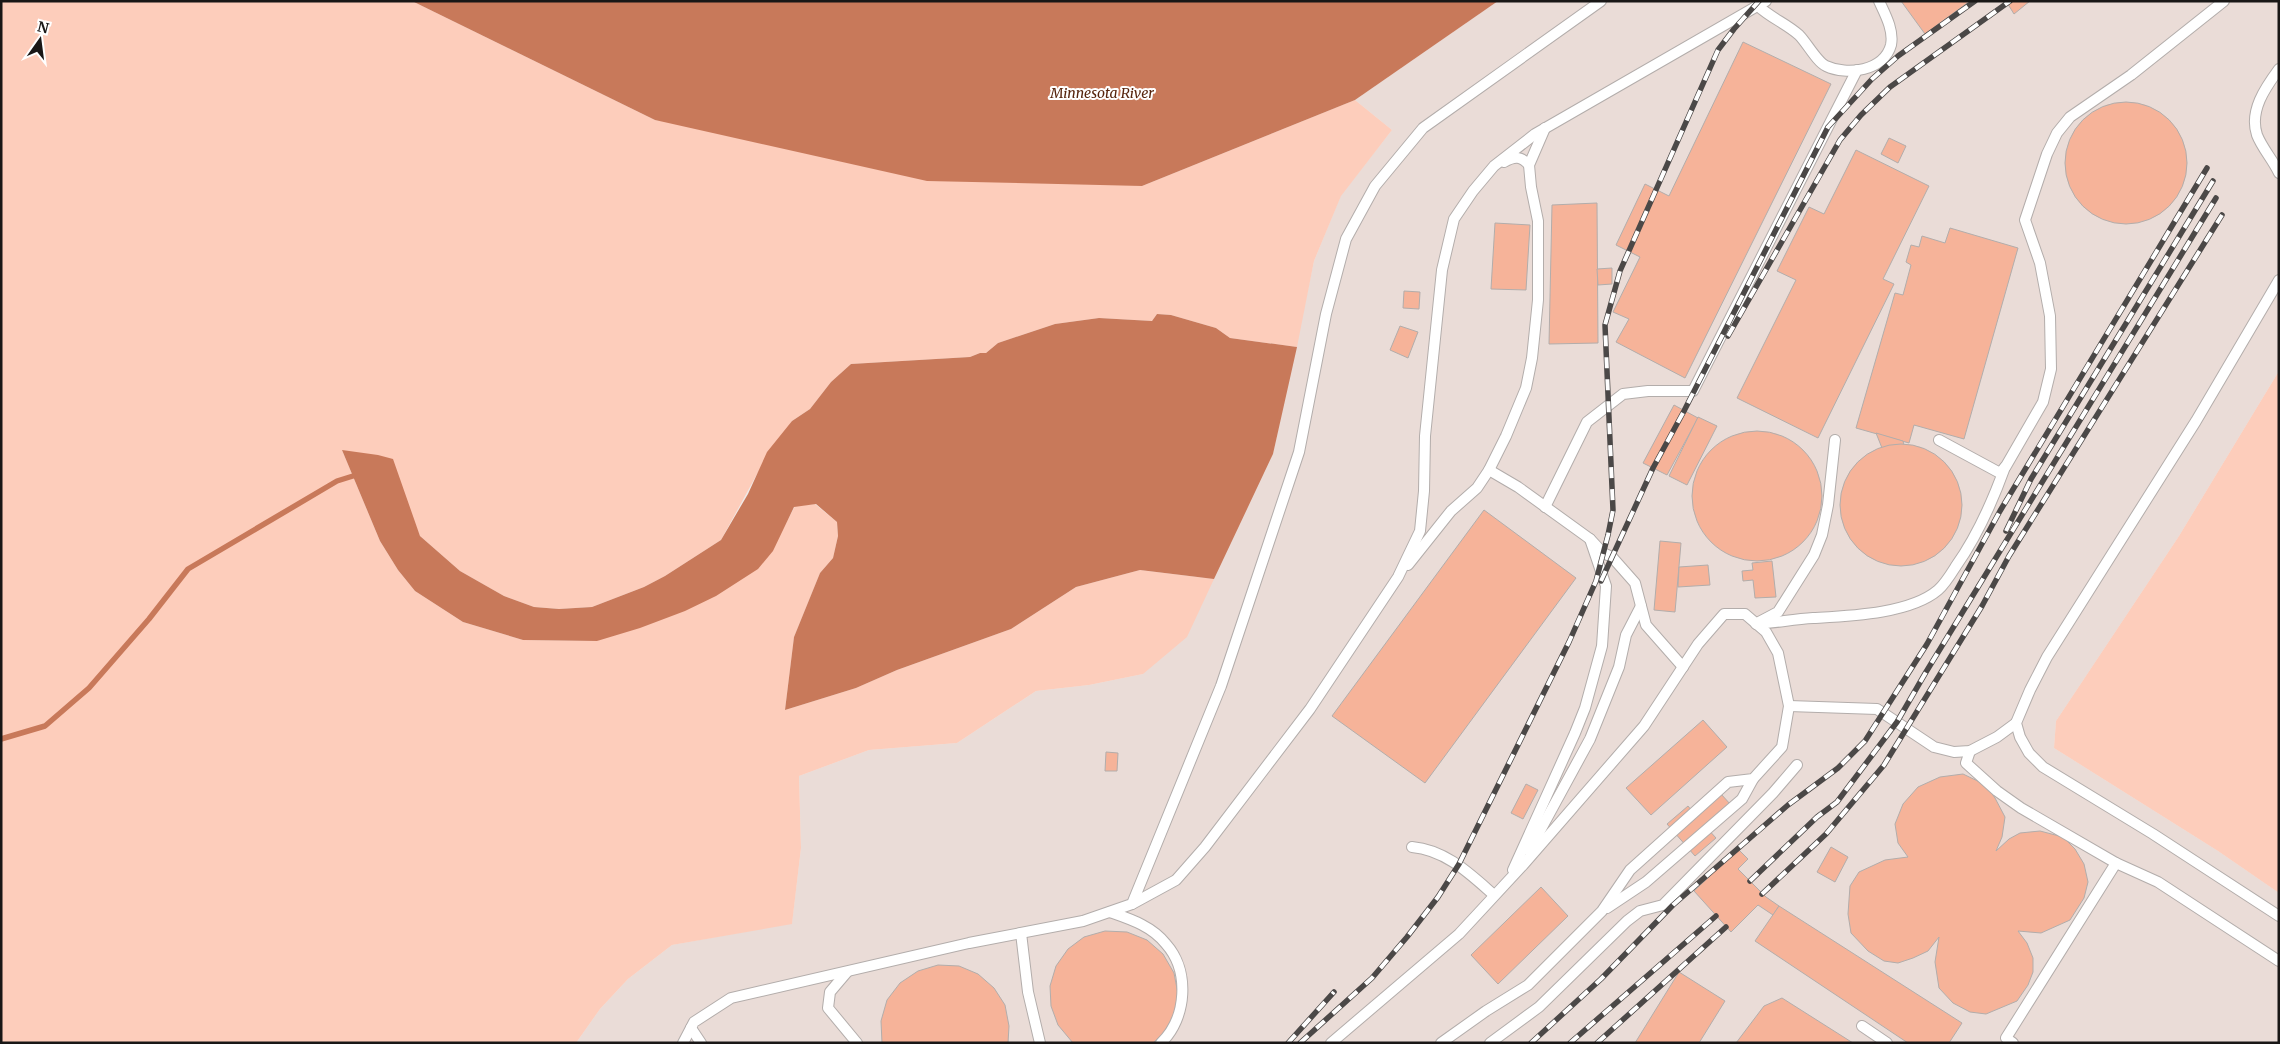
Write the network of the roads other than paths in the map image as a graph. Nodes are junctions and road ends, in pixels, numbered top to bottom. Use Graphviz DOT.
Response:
graph roads {
  1 [pos="1601,1"];
  2 [pos="1879,1"];
  3 [pos="2224,1"];
  4 [pos="1762,4"];
  5 [pos="1857,70"];
  6 [pos="2279,70"];
  7 [pos="1545,128"];
  8 [pos="1529,165"];
  9 [pos="1494,166"];
  10 [pos="2279,173"];
  11 [pos="2279,280"];
  12 [pos="1835,440"];
  13 [pos="1939,440"];
  14 [pos="2006,466"];
  15 [pos="1489,470"];
  16 [pos="1546,507"];
  17 [pos="1590,539"];
  18 [pos="1398,577"];
  19 [pos="1641,606"];
  20 [pos="1756,624"];
  21 [pos="1683,666"];
  22 [pos="1789,706"];
  23 [pos="2016,723"];
  24 [pos="1970,751"];
  25 [pos="1797,765"];
  26 [pos="1753,779"];
  27 [pos="1412,846"];
  28 [pos="2116,862"];
  29 [pos="1520,867"];
  30 [pos="1508,880"];
  31 [pos="1494,895"];
  32 [pos="1132,904"];
  33 [pos="1602,911"];
  34 [pos="1110,912"];
  35 [pos="2279,916"];
  36 [pos="1021,933"];
  37 [pos="2279,961"];
  38 [pos="847,972"];
  39 [pos="1862,1026"];
  40 [pos="691,1028"];
  41 [pos="684,1043"];
  42 [pos="701,1043"];
  43 [pos="857,1043"];
  44 [pos="1040,1043"];
  45 [pos="1161,1043"];
  46 [pos="1331,1043"];
  47 [pos="1441,1043"];
  48 [pos="1490,1043"];
  49 [pos="1887,1043"];
  50 [pos="2013,1043"];
  1 -- 32 [label="lane"];
  2 -- 5 [label="lane"];
  3 -- 14 [label="lane"];
  4 -- 5 [label="lane"];
  4 -- 7 [label="lane"];
  5 -- 16 [label="lane"];
  6 -- 10 [label="lane"];
  7 -- 8 [label="lane"];
  7 -- 9 [label="lane"];
  8 -- 9 [label="lane"];
  8 -- 15 [label="lane"];
  9 -- 18 [label="lane"];
  11 -- 23 [label="lane"];
  12 -- 20 [label="lane"];
  13 -- 14 [label="lane"];
  14 -- 20 [label="lane"];
  15 -- 16 [label="lane"];
  15 -- 18 [label="lane"];
  16 -- 17 [label="lane"];
  17 -- 19 [label="lane"];
  17 -- 30 [label="lane"];
  18 -- 32 [label="lane"];
  19 -- 21 [label="lane"];
  19 -- 29 [label="lane"];
  20 -- 21 [label="lane"];
  20 -- 22 [label="lane"];
  21 -- 29 [label="lane"];
  22 -- 24 [label="lane"];
  22 -- 26 [label="lane"];
  23 -- 24 [label="lane"];
  23 -- 35 [label="lane"];
  24 -- 28 [label="lane"];
  25 -- 48 [label="lane"];
  26 -- 33 [label="lane"];
  26 -- 33 [label="lane"];
  27 -- 31 [label="lane"];
  28 -- 37 [label="lane"];
  28 -- 50 [label="lane"];
  29 -- 30 [label="lane"];
  30 -- 31 [label="lane"];
  31 -- 46 [label="lane"];
  32 -- 34 [label="lane"];
  33 -- 47 [label="lane"];
  34 -- 36 [label="lane"];
  34 -- 45 [label="lane"];
  36 -- 38 [label="lane"];
  36 -- 44 [label="lane"];
  38 -- 40 [label="lane"];
  38 -- 43 [label="lane"];
  39 -- 49 [label="lane"];
  40 -- 41 [label="lane"];
  40 -- 42 [label="lane"];
}
